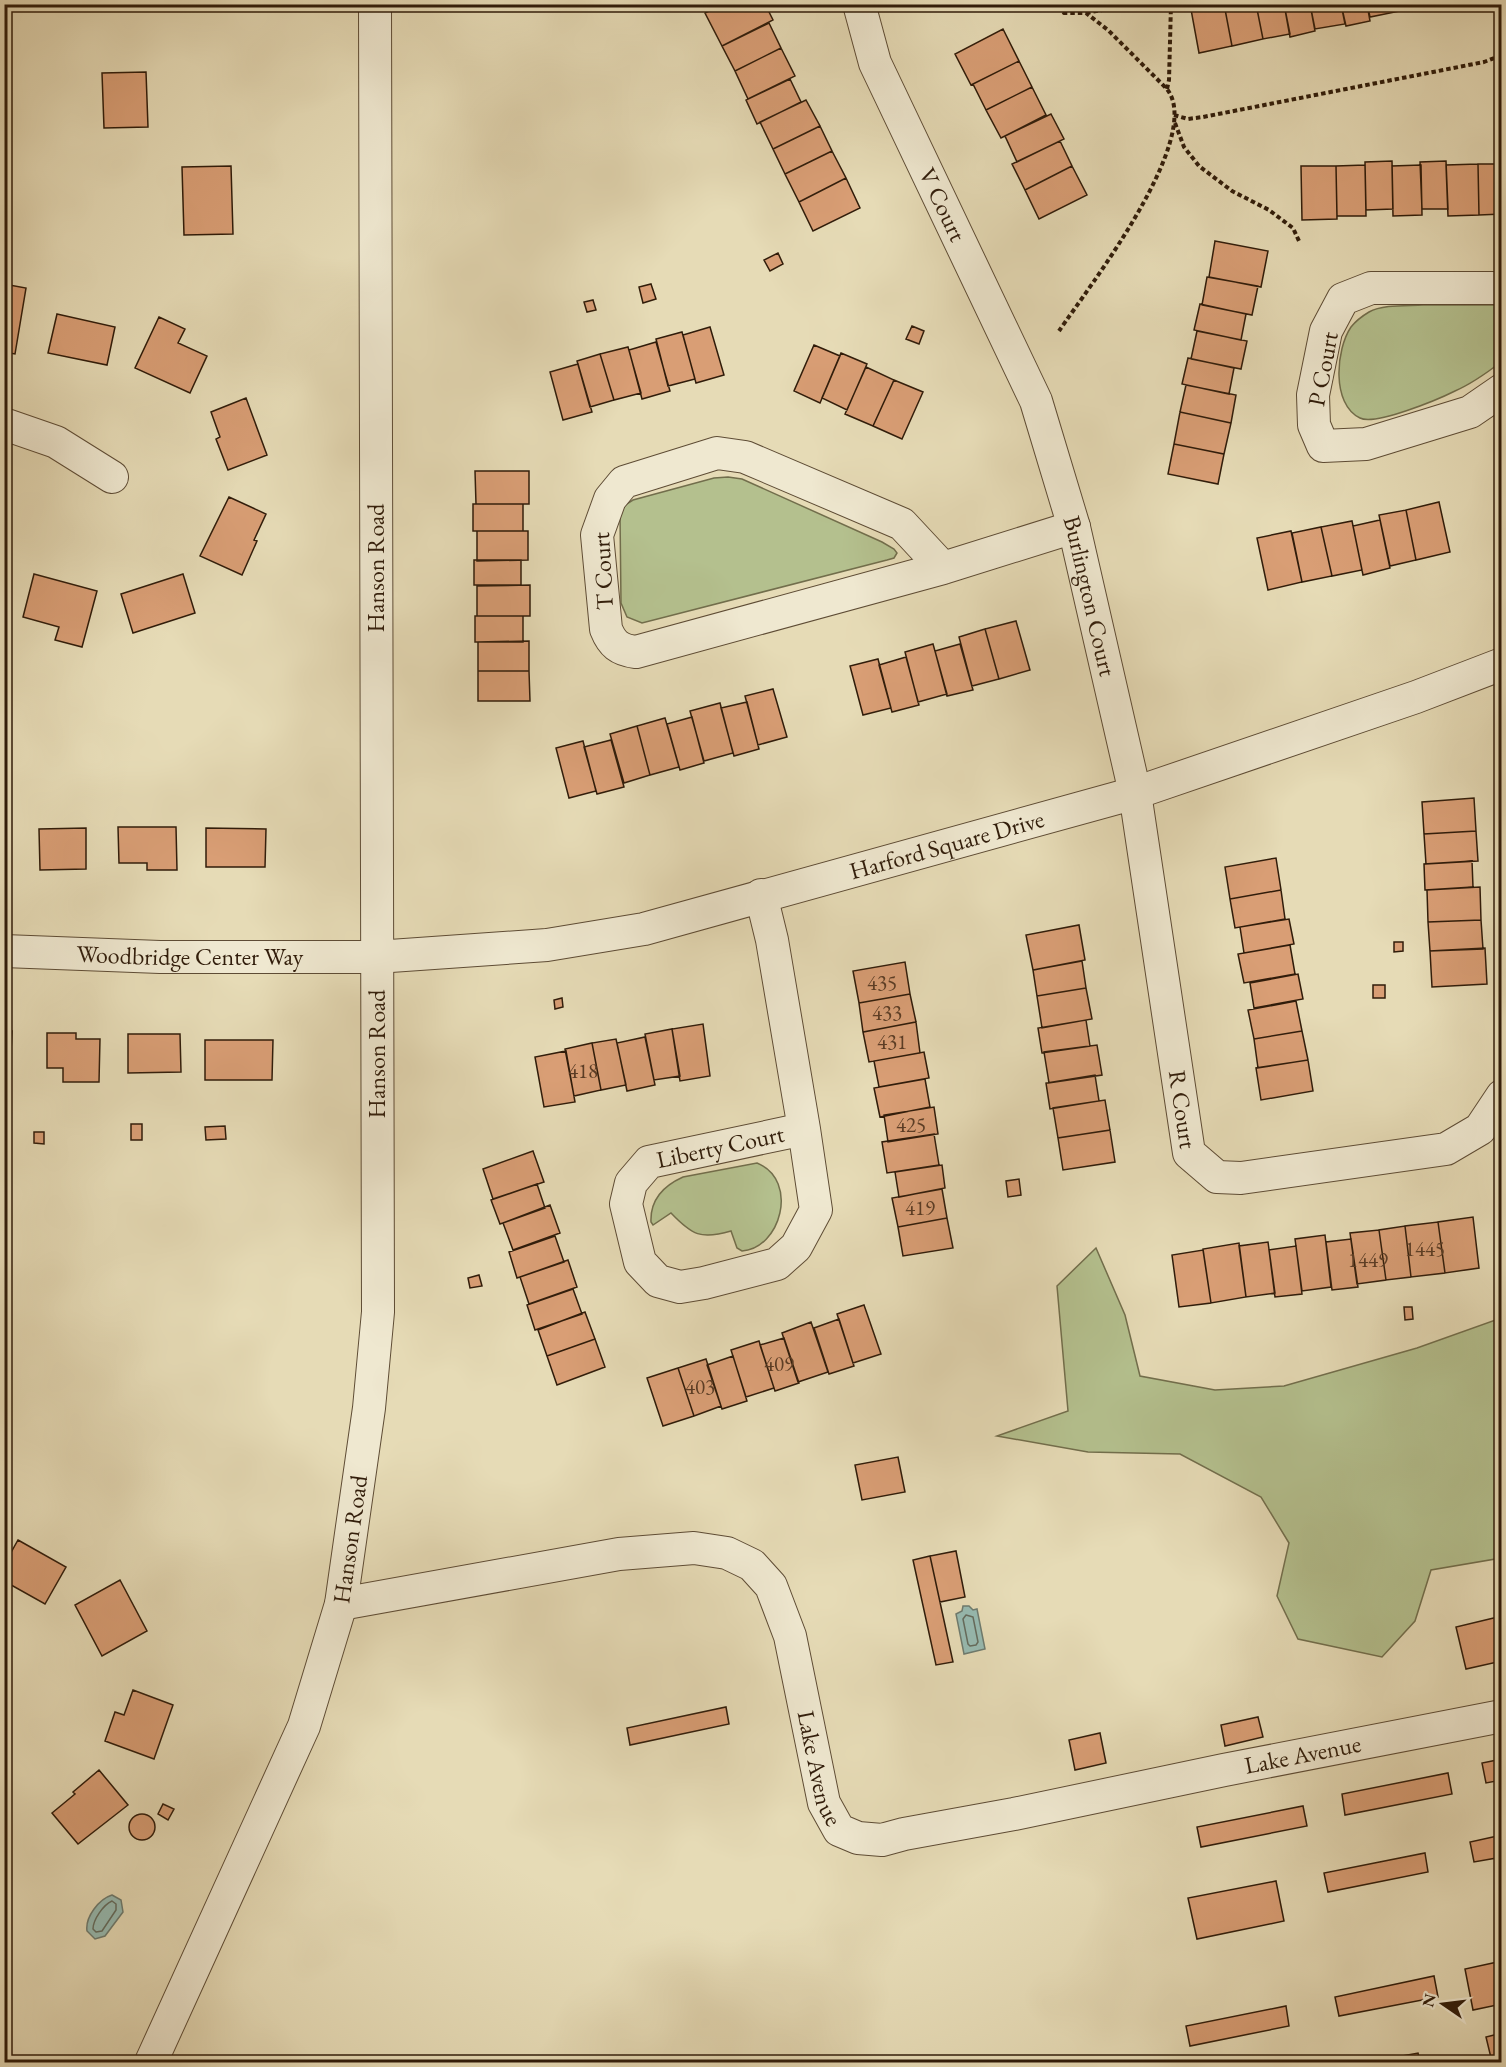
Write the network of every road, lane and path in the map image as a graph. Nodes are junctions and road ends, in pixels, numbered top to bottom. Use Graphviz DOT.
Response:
graph roads {
  1 [pos="375,4"];
  2 [pos="859,4"];
  3 [pos="1060,4"];
  4 [pos="1135,4"];
  5 [pos="1171,4"];
  6 [pos="1086,13"];
  7 [pos="1502,55"];
  8 [pos="1167,89"];
  9 [pos="1174,115"];
  10 [pos="1174,122"];
  11 [pos="1299,241"];
  12 [pos="1502,288"];
  13 [pos="1059,331"];
  14 [pos="1502,390"];
  15 [pos="1036,401"];
  16 [pos="4,424"];
  17 [pos="112,477"];
  18 [pos="1074,527"];
  19 [pos="943,568"];
  20 [pos="1502,664"];
  21 [pos="1135,793"];
  22 [pos="761,895"];
  23 [pos="4,951"];
  24 [pos="376,957"];
  25 [pos="1502,1096"];
  26 [pos="804,1129"];
  27 [pos="341,1604"];
  28 [pos="1502,1716"];
  29 [pos="151,2062"];
  1 -- 24 [label="street, Hanson Road"];
  2 -- 15 [label="street, V Court"];
  3 -- 6 [label="path"];
  4 -- 6 [label="path"];
  5 -- 8 [label="path"];
  6 -- 8 [label="path"];
  7 -- 9 [label="path"];
  8 -- 9 [label="path"];
  9 -- 10 [label="path"];
  10 -- 11 [label="path"];
  10 -- 13 [label="path"];
  12 -- 14 [label="street, P Court"];
  15 -- 18 [label="street, Burlington Court"];
  16 -- 17 [label="street"];
  18 -- 19 [label="street, T Court"];
  18 -- 21 [label="street, Burlington Court"];
  19 -- 19 [label="street, T Court"];
  20 -- 21 [label="street, Harford Square Drive"];
  21 -- 22 [label="street, Harford Square Drive"];
  21 -- 25 [label="street, R Court"];
  22 -- 24 [label="street, Harford Square Drive"];
  22 -- 26 [label="street, Liberty Court"];
  23 -- 24 [label="street, Woodbridge Center Way"];
  24 -- 27 [label="street, Hanson Road"];
  26 -- 26 [label="street, Liberty Court"];
  27 -- 28 [label="street, Lake Avenue"];
  27 -- 29 [label="street, Hanson Road"];
}
